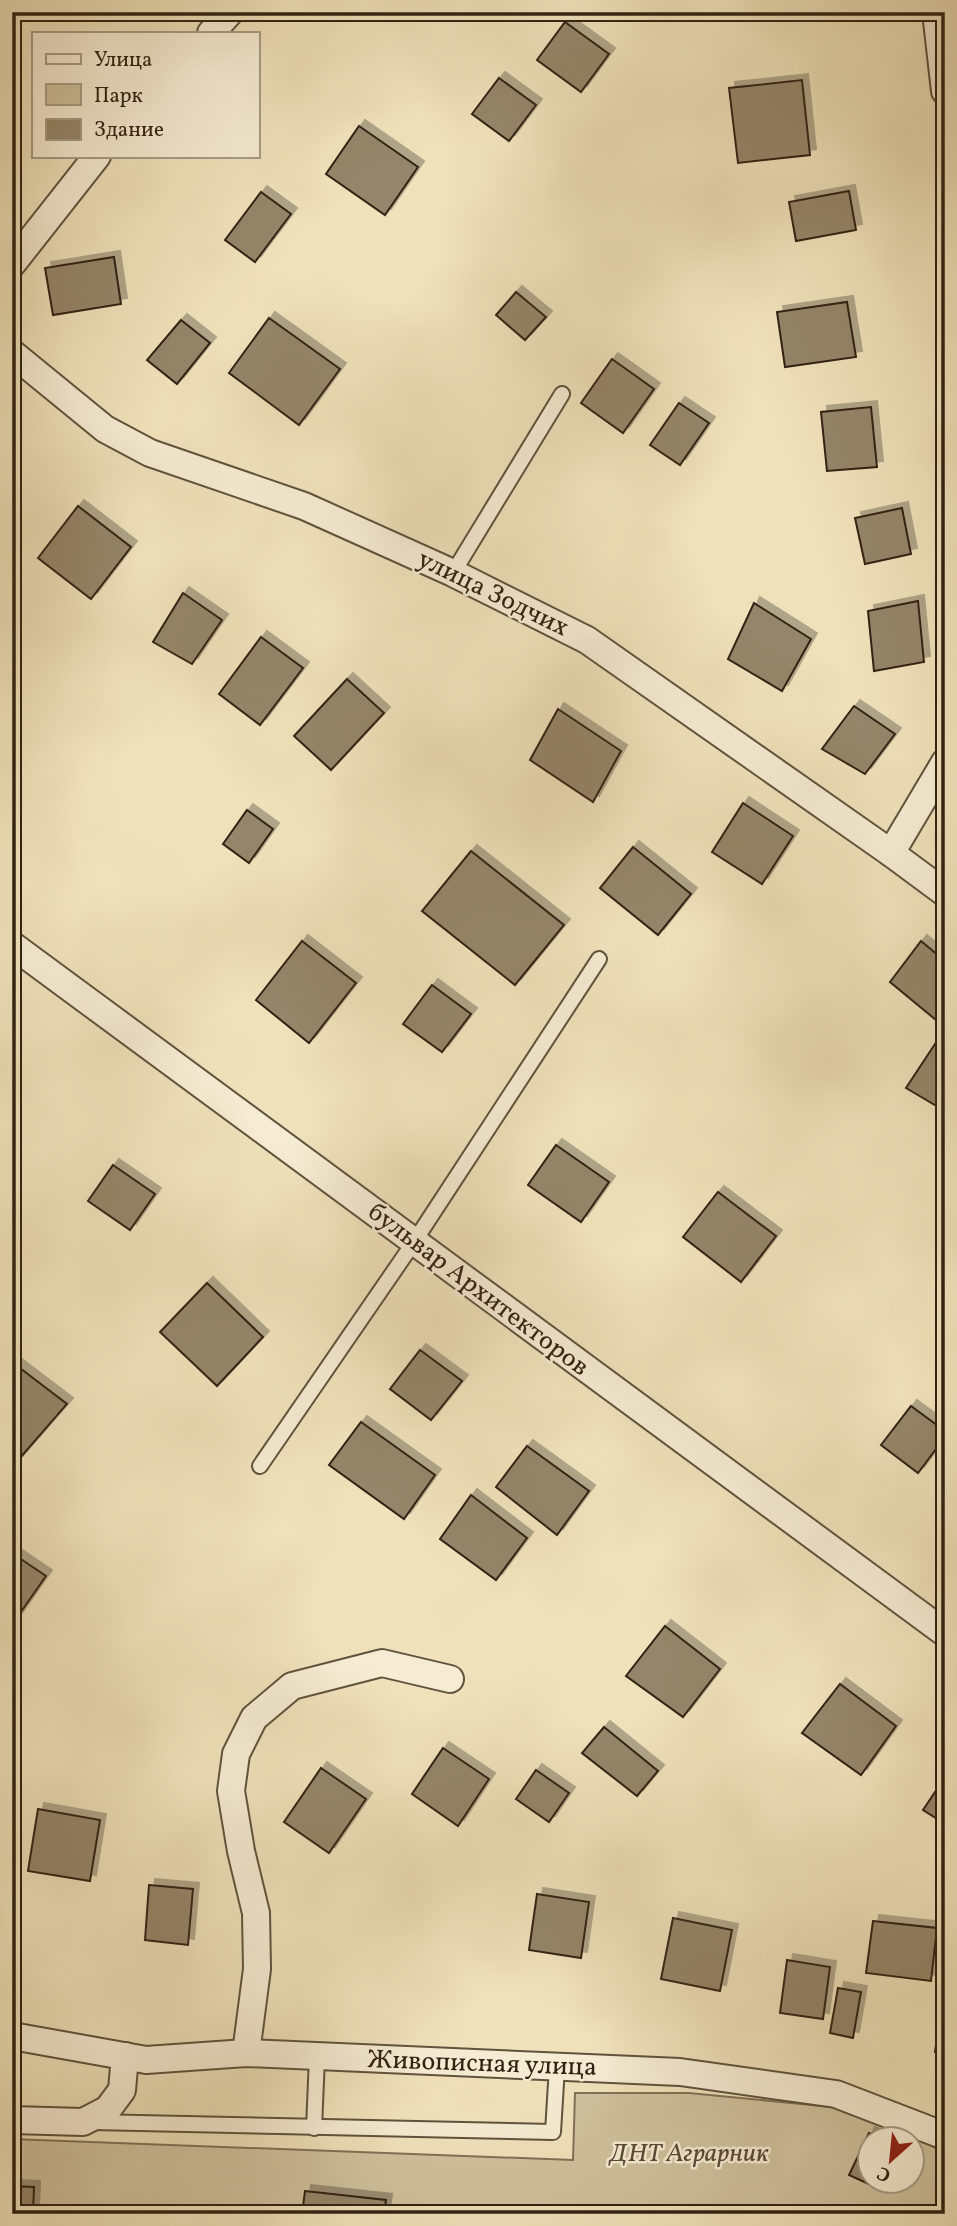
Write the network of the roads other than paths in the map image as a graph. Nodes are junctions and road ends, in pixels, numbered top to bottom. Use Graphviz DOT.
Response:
graph roads {
  1 [pos="230,12"];
  2 [pos="936,12"];
  3 [pos="212,32"];
  4 [pos="945,91"];
  5 [pos="95,158"];
  6 [pos="12,264"];
  7 [pos="12,353"];
  8 [pos="562,394"];
  9 [pos="453,573"];
  10 [pos="945,762"];
  11 [pos="891,853"];
  12 [pos="945,893"];
  13 [pos="12,945"];
  14 [pos="599,959"];
  15 [pos="414,1242"];
  16 [pos="260,1466"];
  17 [pos="945,1633"];
  18 [pos="450,1679"];
  19 [pos="12,2036"];
  20 [pos="247,2053"];
  21 [pos="125,2056"];
  22 [pos="317,2057"];
  23 [pos="557,2067"];
  24 [pos="12,2120"];
  25 [pos="83,2122"];
  26 [pos="314,2129"];
  27 [pos="945,2136"];
  1 -- 3 [label="street"];
  2 -- 4 [label="street"];
  5 -- 6 [label="street"];
  7 -- 9 [label="street, улица Зодчих"];
  8 -- 9 [label="lane"];
  9 -- 11 [label="street, улица Зодчих"];
  10 -- 11 [label="street"];
  11 -- 12 [label="street, улица Зодчих"];
  13 -- 15 [label="street, бульвар Архитекторов"];
  14 -- 15 [label="lane"];
  15 -- 16 [label="lane"];
  15 -- 17 [label="street, бульвар Архитекторов"];
  18 -- 20 [label="street"];
  19 -- 21 [label="street, Живописная улица"];
  20 -- 21 [label="street, Живописная улица"];
  20 -- 22 [label="street, Живописная улица"];
  21 -- 25 [label="street"];
  22 -- 23 [label="street, Живописная улица"];
  22 -- 26 [label="lane"];
  23 -- 26 [label="lane"];
  23 -- 27 [label="street, Живописная улица"];
  24 -- 25 [label="street"];
  25 -- 26 [label="lane"];
}
